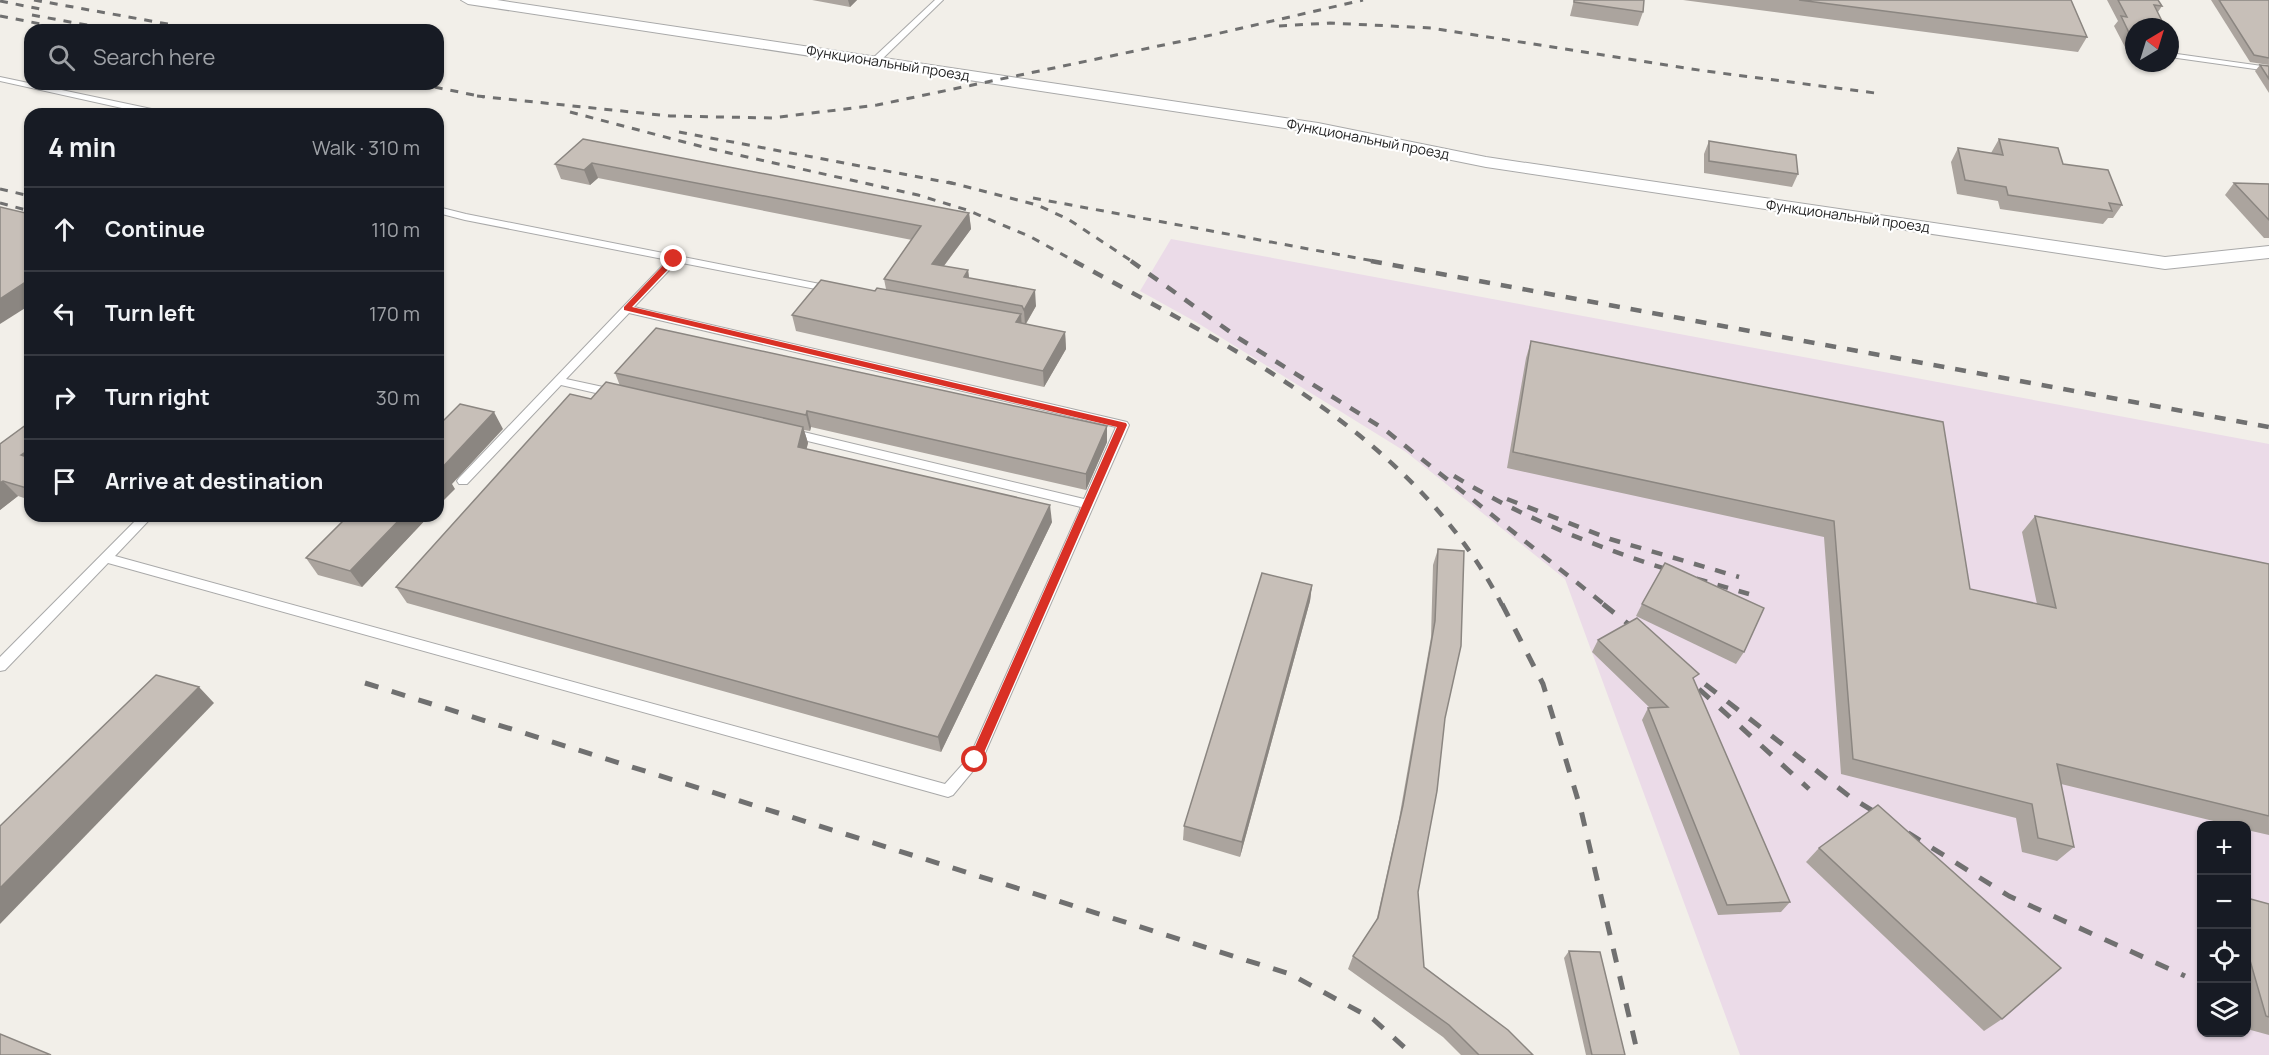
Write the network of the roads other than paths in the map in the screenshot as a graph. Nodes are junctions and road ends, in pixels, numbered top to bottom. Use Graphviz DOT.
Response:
graph roads {
  1 [pos="468,0"];
  2 [pos="939,0"];
  3 [pos="2179,56"];
  4 [pos="875,61"];
  5 [pos="2269,69"];
  6 [pos="0,79"];
  7 [pos="24,84"];
  8 [pos="51,90"];
  9 [pos="133,108"];
  10 [pos="444,212"];
  11 [pos="2269,252"];
  12 [pos="674,259"];
  13 [pos="846,292"];
  14 [pos="627,309"];
  15 [pos="559,381"];
  16 [pos="627,396"];
  17 [pos="775,430"];
  18 [pos="464,481"];
  19 [pos="1088,504"];
  20 [pos="141,522"];
  21 [pos="106,558"];
  22 [pos="0,666"];
  1 -- 4 [label="street, Функциональный проезд"];
  2 -- 4 [label="lane"];
  3 -- 5 [label="lane"];
  4 -- 11 [label="street, Функциональный проезд"];
  6 -- 7 [label="lane"];
  8 -- 9 [label="lane"];
  10 -- 12 [label="lane"];
  12 -- 13 [label="lane"];
  12 -- 14 [label="lane"];
  14 -- 15 [label="lane"];
  14 -- 19 [label="lane"];
  15 -- 16 [label="lane"];
  15 -- 18 [label="lane"];
  17 -- 19 [label="lane"];
  19 -- 21 [label="lane"];
  20 -- 21 [label="lane"];
  21 -- 22 [label="lane"];
}
